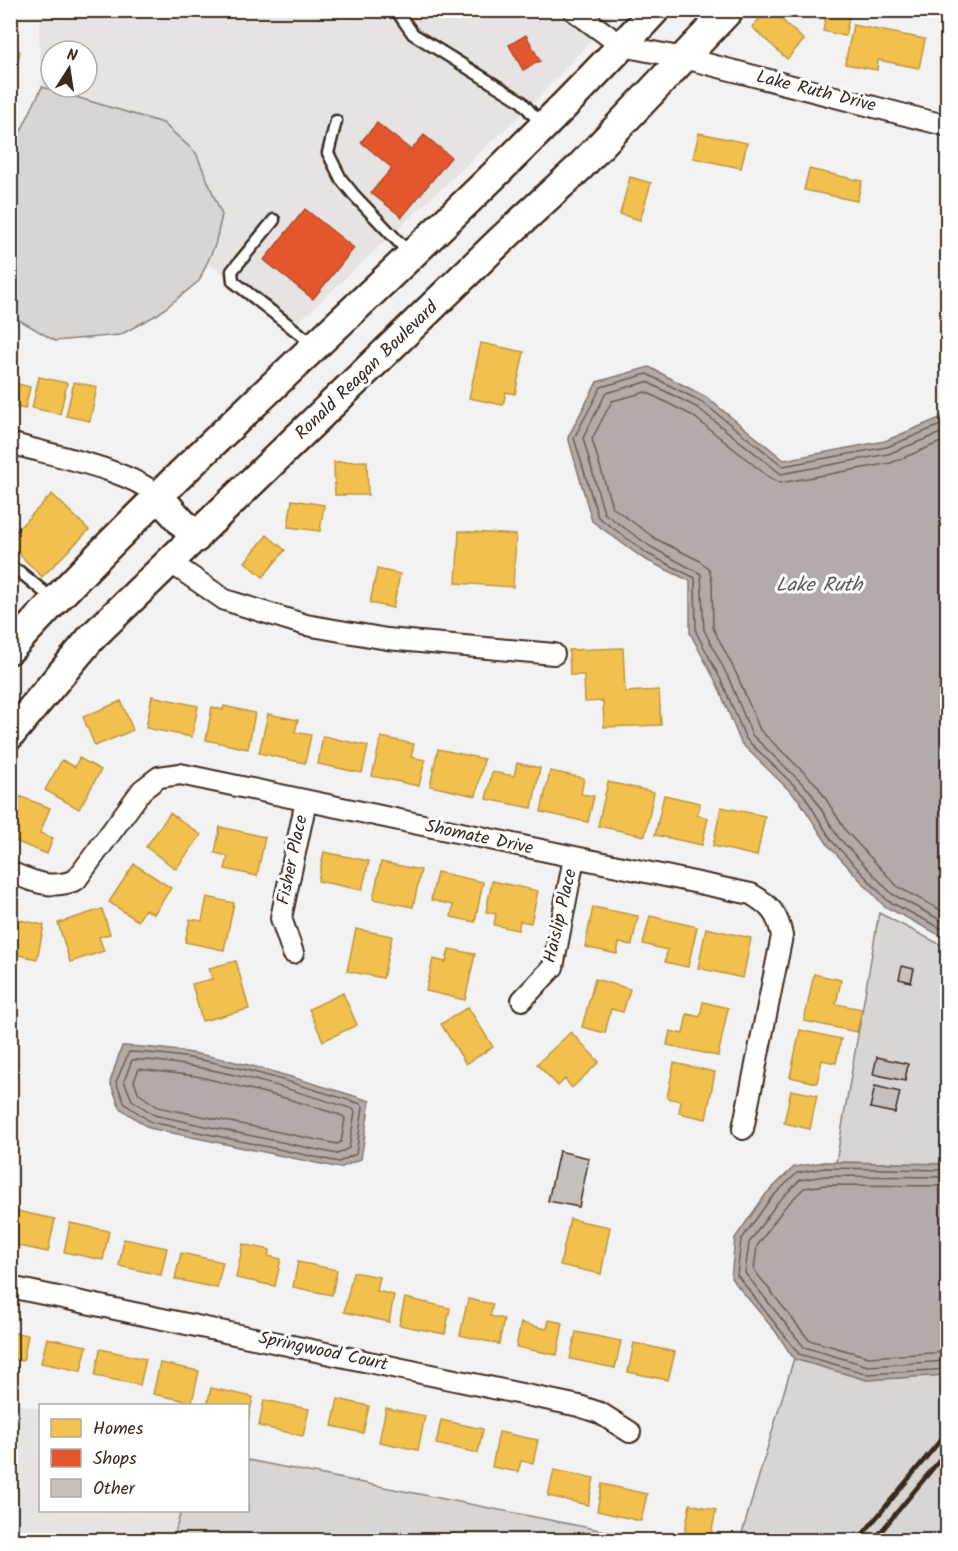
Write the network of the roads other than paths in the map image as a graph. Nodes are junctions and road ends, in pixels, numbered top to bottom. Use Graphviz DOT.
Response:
graph roads {
  1 [pos="396,10"];
  2 [pos="655,10"];
  3 [pos="729,10"];
  4 [pos="581,13"];
  5 [pos="622,46"];
  6 [pos="684,58"];
  7 [pos="336,121"];
  8 [pos="542,125"];
  9 [pos="948,126"];
  10 [pos="274,220"];
  11 [pos="410,254"];
  12 [pos="315,345"];
  13 [pos="10,443"];
  14 [pos="158,496"];
  15 [pos="196,538"];
  16 [pos="170,562"];
  17 [pos="10,568"];
  18 [pos="55,602"];
  19 [pos="10,649"];
  20 [pos="554,654"];
  21 [pos="10,735"];
  22 [pos="306,801"];
  23 [pos="574,858"];
  24 [pos="10,872"];
  25 [pos="293,953"];
  26 [pos="522,1000"];
  27 [pos="743,1129"];
  28 [pos="10,1287"];
  29 [pos="630,1432"];
  1 -- 8 [label="lane"];
  2 -- 5 [label="main road"];
  3 -- 6 [label="main road, Ronald Reagan Boulevard"];
  4 -- 5 [label="street"];
  5 -- 6 [label="street, Lake Ruth Drive"];
  5 -- 8 [label="main road"];
  6 -- 9 [label="street, Lake Ruth Drive"];
  6 -- 15 [label="main road, Ronald Reagan Boulevard"];
  7 -- 11 [label="lane"];
  8 -- 11 [label="main road"];
  10 -- 12 [label="lane"];
  11 -- 12 [label="main road"];
  12 -- 14 [label="main road"];
  13 -- 14 [label="street"];
  14 -- 15 [label="main road"];
  14 -- 18 [label="main road"];
  15 -- 16 [label="main road, Ronald Reagan Boulevard"];
  16 -- 20 [label="street"];
  16 -- 21 [label="main road, Ronald Reagan Boulevard"];
  17 -- 18 [label="lane"];
  18 -- 19 [label="main road"];
  22 -- 23 [label="street, Shomate Drive"];
  22 -- 24 [label="street, Shomate Drive"];
  22 -- 25 [label="street, Fisher Place"];
  23 -- 26 [label="street, Haislip Place"];
  23 -- 27 [label="street, Shomate Drive"];
  28 -- 29 [label="street, Springwood Court"];
}
